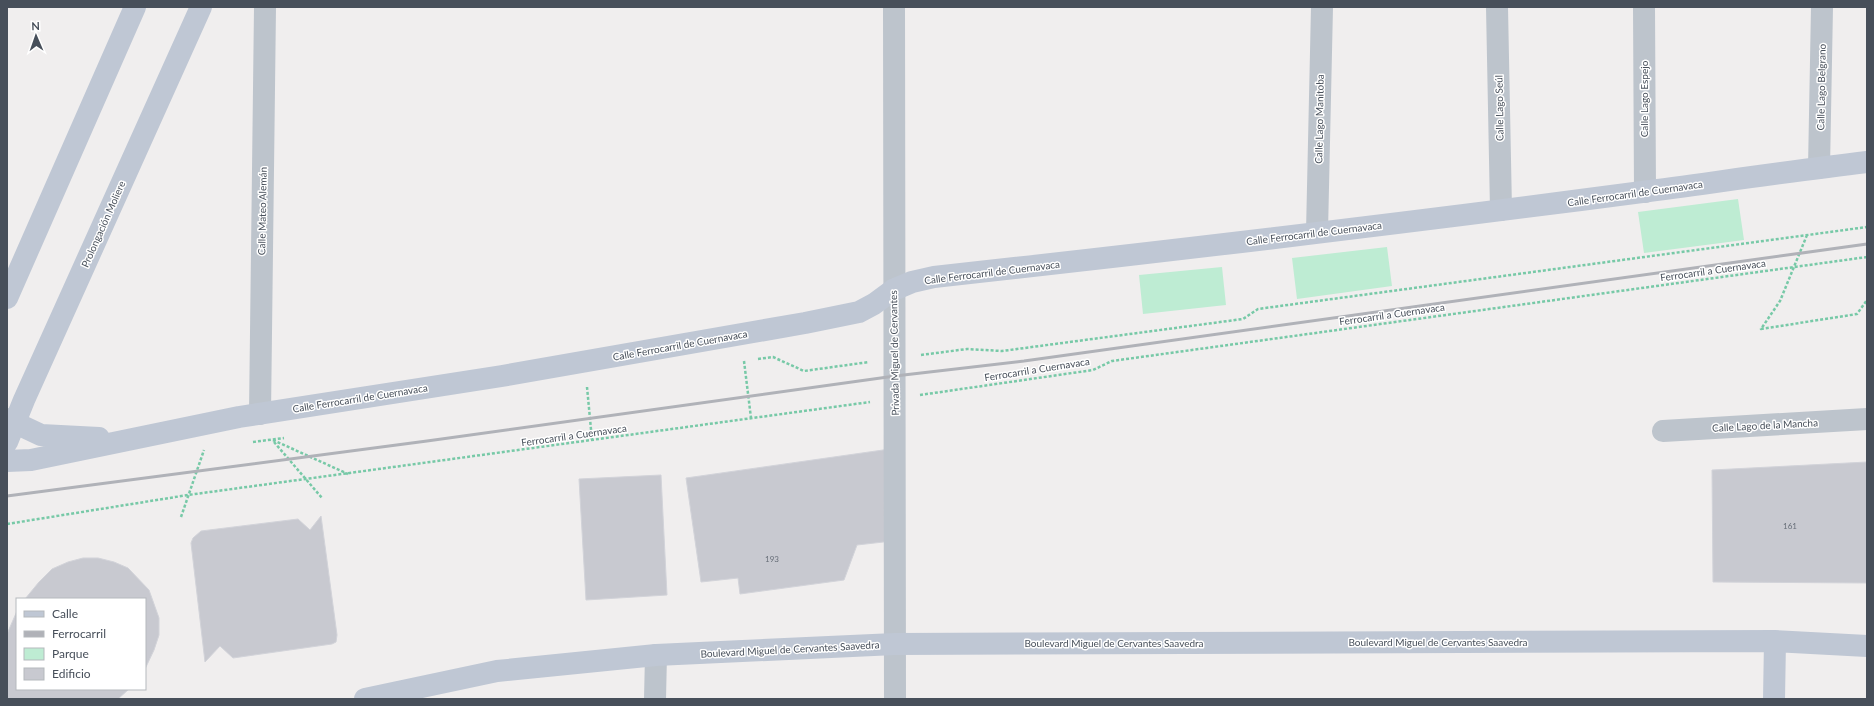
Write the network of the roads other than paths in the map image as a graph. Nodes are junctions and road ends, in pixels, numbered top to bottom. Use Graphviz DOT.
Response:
graph roads {
  1 [pos="135,7"];
  2 [pos="201,7"];
  3 [pos="265,7"];
  4 [pos="894,7"];
  5 [pos="1322,7"];
  6 [pos="1497,7"];
  7 [pos="1644,7"];
  8 [pos="1822,7"];
  9 [pos="1867,162"];
  10 [pos="1819,168"];
  11 [pos="1645,192"];
  12 [pos="1501,210"];
  13 [pos="1316,232"];
  14 [pos="893,290"];
  15 [pos="7,298"];
  16 [pos="260,414"];
  17 [pos="1867,419"];
  18 [pos="11,420"];
  19 [pos="1663,431"];
  20 [pos="130,439"];
  21 [pos="7,442"];
  22 [pos="7,462"];
  23 [pos="1775,641"];
  24 [pos="895,644"];
  25 [pos="1867,646"];
  26 [pos="656,655"];
  27 [pos="365,699"];
  28 [pos="655,699"];
  29 [pos="895,699"];
  30 [pos="1774,699"];
  1 -- 15 [label="street"];
  2 -- 18 [label="street, Prolongación Moliere"];
  3 -- 16 [label="street, Calle Mateo Alemán"];
  4 -- 14 [label="street, Privada Miguel de Cervantes"];
  5 -- 13 [label="street, Calle Lago Manitoba"];
  6 -- 12 [label="street, Calle Lago Seúl"];
  7 -- 11 [label="street, Calle Lago Espejo"];
  8 -- 10 [label="street, Calle Lago Belgrano"];
  9 -- 10 [label="street, Calle Ferrocarril de Cuernavaca"];
  10 -- 11 [label="street, Calle Ferrocarril de Cuernavaca"];
  11 -- 12 [label="street, Calle Ferrocarril de Cuernavaca"];
  12 -- 13 [label="street, Calle Ferrocarril de Cuernavaca"];
  13 -- 14 [label="street, Calle Ferrocarril de Cuernavaca"];
  14 -- 16 [label="street, Calle Ferrocarril de Cuernavaca"];
  14 -- 24 [label="street, Privada Miguel de Cervantes"];
  16 -- 20 [label="street, Calle Ferrocarril de Cuernavaca"];
  17 -- 19 [label="street, Calle Lago de la Mancha"];
  18 -- 20 [label="street, Calle Ferrocarril de Cuernavaca"];
  18 -- 21 [label="street, Prolongación Moliere"];
  20 -- 22 [label="street, Calle Ferrocarril de Cuernavaca"];
  23 -- 24 [label="street, Boulevard Miguel de Cervantes Saavedra"];
  23 -- 25 [label="street, Boulevard Miguel de Cervantes Saavedra"];
  23 -- 30 [label="street"];
  24 -- 26 [label="street, Boulevard Miguel de Cervantes Saavedra"];
  24 -- 29 [label="street, Privada Miguel de Cervantes"];
  26 -- 27 [label="street, Boulevard Miguel de Cervantes Saavedra"];
  26 -- 28 [label="street"];
}
